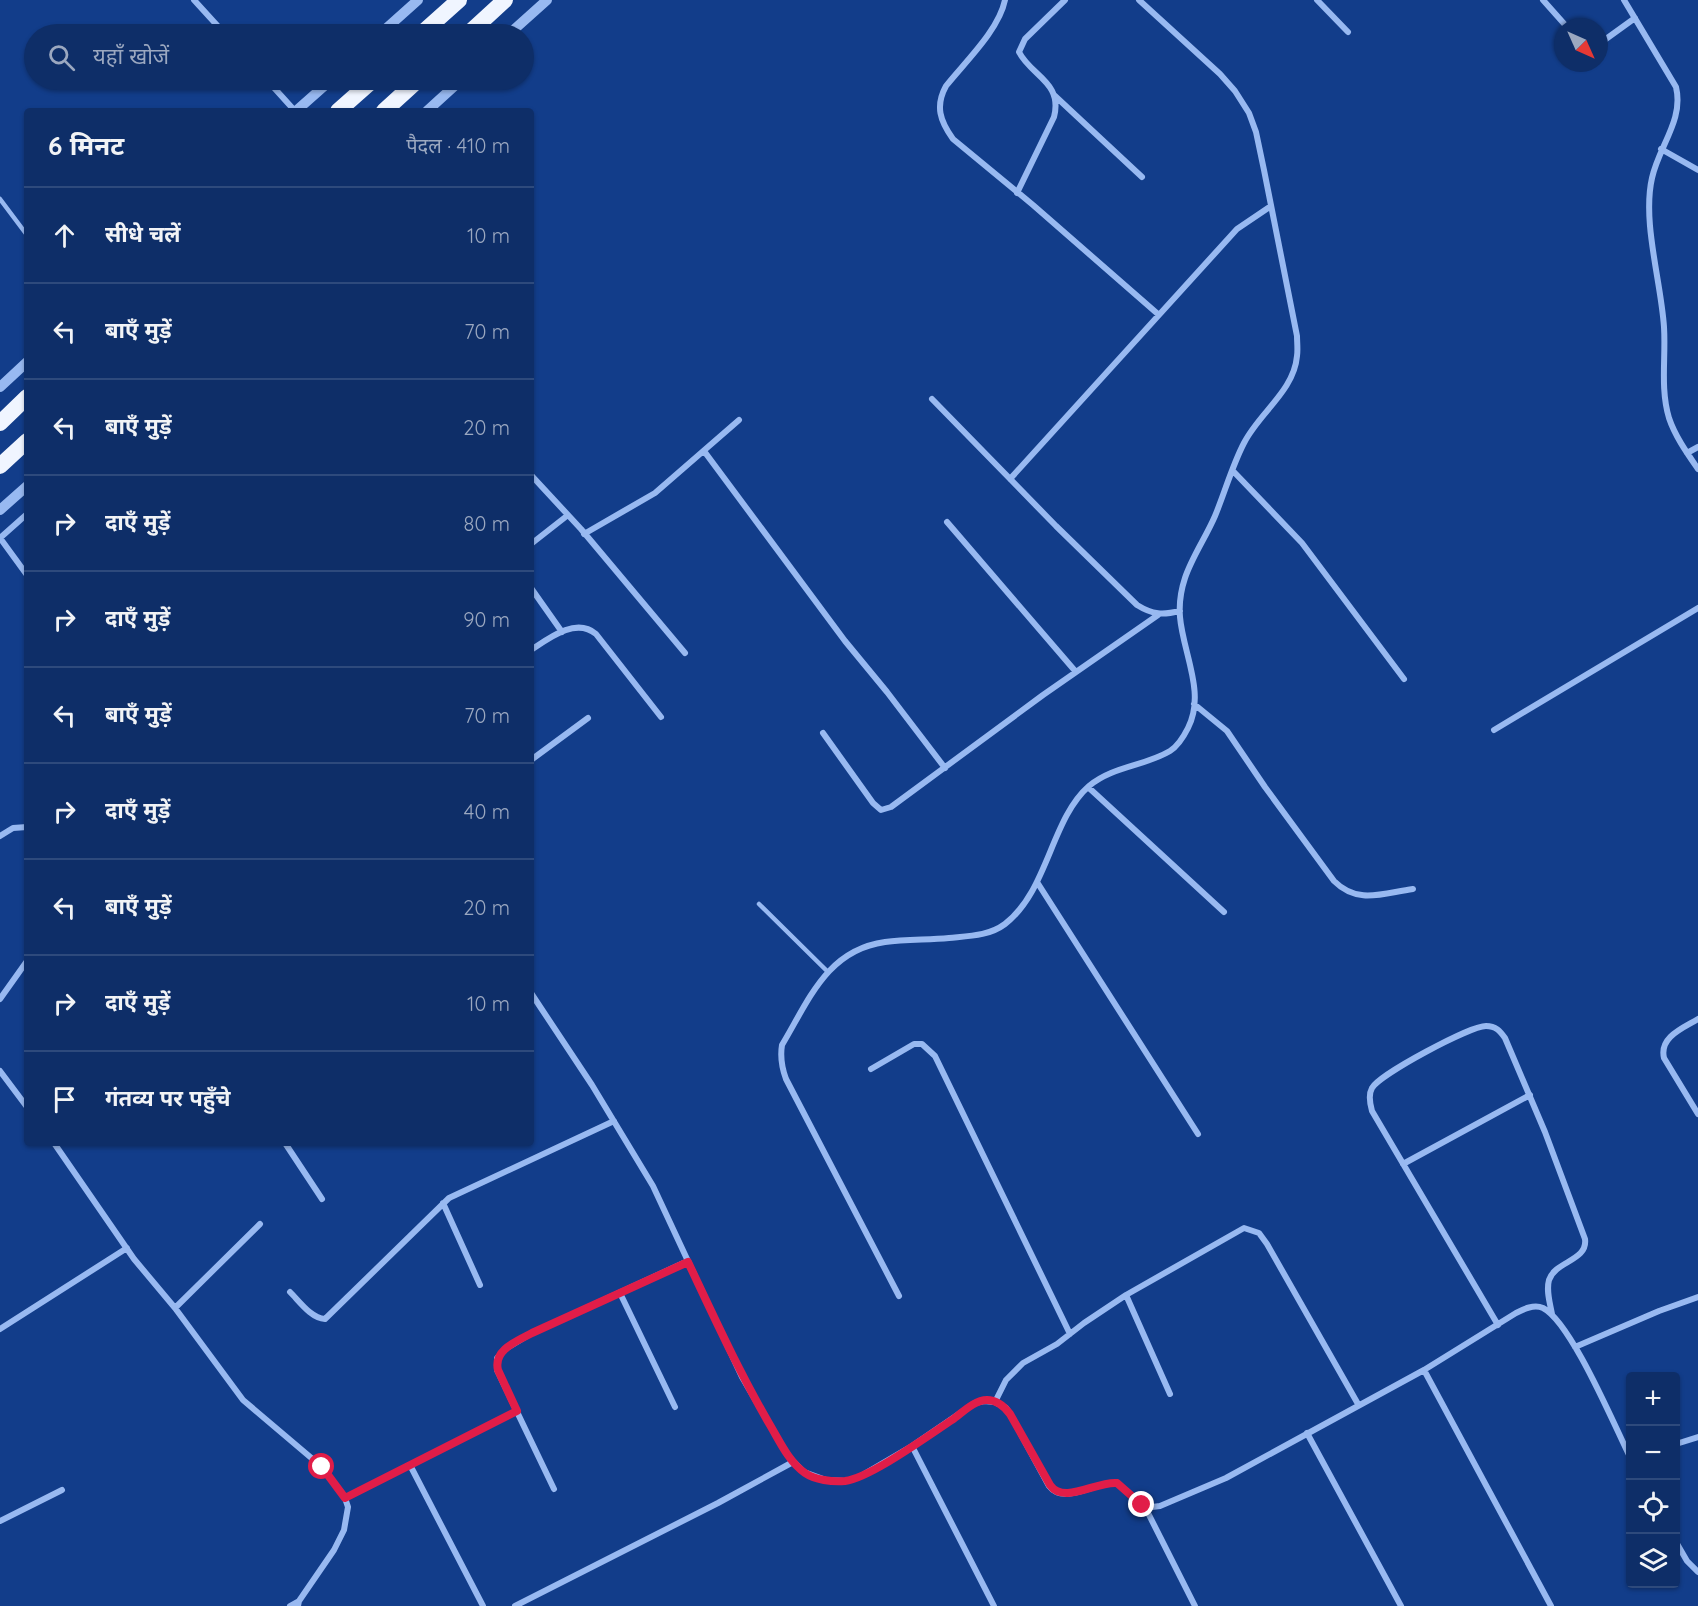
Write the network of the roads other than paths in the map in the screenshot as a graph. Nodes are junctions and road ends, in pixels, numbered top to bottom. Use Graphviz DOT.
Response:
graph roads {
  1 [pos="194,0"];
  2 [pos="418,0"];
  3 [pos="459,0"];
  4 [pos="506,0"];
  5 [pos="547,0"];
  6 [pos="1005,0"];
  7 [pos="1065,0"];
  8 [pos="1139,0"];
  9 [pos="1317,0"];
  10 [pos="1543,0"];
  11 [pos="1624,0"];
  12 [pos="1559,18"];
  13 [pos="1635,18"];
  14 [pos="216,24"];
  15 [pos="391,24"];
  16 [pos="433,24"];
  17 [pos="479,24"];
  18 [pos="520,24"];
  19 [pos="1348,32"];
  20 [pos="1608,38"];
  21 [pos="276,90"];
  22 [pos="320,90"];
  23 [pos="362,90"];
  24 [pos="407,90"];
  25 [pos="450,90"];
  26 [pos="1053,95"];
  27 [pos="293,108"];
  28 [pos="299,108"];
  29 [pos="341,108"];
  30 [pos="387,108"];
  31 [pos="430,108"];
  32 [pos="1661,149"];
  33 [pos="1698,170"];
  34 [pos="1142,177"];
  35 [pos="1017,193"];
  36 [pos="0,199"];
  37 [pos="1271,206"];
  38 [pos="24,231"];
  39 [pos="1159,315"];
  40 [pos="24,365"];
  41 [pos="0,387"];
  42 [pos="932,399"];
  43 [pos="24,400"];
  44 [pos="739,420"];
  45 [pos="0,423"];
  46 [pos="24,444"];
  47 [pos="1698,447"];
  48 [pos="704,450"];
  49 [pos="1687,453"];
  50 [pos="0,466"];
  51 [pos="1698,469"];
  52 [pos="1233,471"];
  53 [pos="1010,478"];
  54 [pos="534,479"];
  55 [pos="24,489"];
  56 [pos="0,510"];
  57 [pos="568,515"];
  58 [pos="24,517"];
  59 [pos="947,522"];
  60 [pos="585,534"];
  61 [pos="0,538"];
  62 [pos="534,542"];
  63 [pos="24,571"];
  64 [pos="534,592"];
  65 [pos="1698,608"];
  66 [pos="1180,611"];
  67 [pos="1158,615"];
  68 [pos="562,632"];
  69 [pos="534,648"];
  70 [pos="685,654"];
  71 [pos="1076,672"];
  72 [pos="1404,679"];
  73 [pos="1194,704"];
  74 [pos="662,717"];
  75 [pos="588,718"];
  76 [pos="1494,730"];
  77 [pos="823,733"];
  78 [pos="534,758"];
  79 [pos="945,768"];
  80 [pos="1088,787"];
  81 [pos="24,827"];
  82 [pos="0,836"];
  83 [pos="1037,882"];
  84 [pos="1413,889"];
  85 [pos="759,904"];
  86 [pos="1224,912"];
  87 [pos="24,965"];
  88 [pos="828,972"];
  89 [pos="534,998"];
  90 [pos="0,999"];
  91 [pos="1698,1019"];
  92 [pos="871,1069"];
  93 [pos="0,1071"];
  94 [pos="1530,1095"];
  95 [pos="24,1103"];
  96 [pos="1698,1114"];
  97 [pos="614,1121"];
  98 [pos="1198,1134"];
  99 [pos="56,1146"];
  100 [pos="287,1146"];
  101 [pos="1403,1164"];
  102 [pos="322,1199"];
  103 [pos="443,1203"];
  104 [pos="260,1224"];
  105 [pos="127,1248"];
  106 [pos="688,1262"];
  107 [pos="480,1285"];
  108 [pos="290,1292"];
  109 [pos="620,1293"];
  110 [pos="1126,1295"];
  111 [pos="899,1296"];
  112 [pos="1698,1297"];
  113 [pos="175,1308"];
  114 [pos="1552,1314"];
  115 [pos="1498,1324"];
  116 [pos="0,1329"];
  117 [pos="1070,1334"];
  118 [pos="1575,1347"];
  119 [pos="1424,1370"];
  120 [pos="1170,1394"];
  121 [pos="995,1402"];
  122 [pos="1358,1404"];
  123 [pos="675,1407"];
  124 [pos="517,1411"];
  125 [pos="1307,1433"];
  126 [pos="1698,1437"];
  127 [pos="1680,1443"];
  128 [pos="912,1446"];
  129 [pos="1626,1449"];
  130 [pos="793,1462"];
  131 [pos="410,1465"];
  132 [pos="554,1489"];
  133 [pos="62,1490"];
  134 [pos="345,1498"];
  135 [pos="1144,1505"];
  136 [pos="0,1521"];
  137 [pos="1680,1549"];
  138 [pos="1698,1572"];
  139 [pos="298,1604"];
  140 [pos="290,1606"];
  141 [pos="483,1606"];
  142 [pos="515,1606"];
  143 [pos="994,1606"];
  144 [pos="1195,1606"];
  145 [pos="1401,1606"];
  146 [pos="1551,1606"];
  1 -- 14 [label="street"];
  2 -- 15 [label="street"];
  3 -- 16 [label="highway"];
  4 -- 17 [label="highway"];
  5 -- 18 [label="street"];
  6 -- 35 [label="street"];
  7 -- 26 [label="street"];
  8 -- 37 [label="street"];
  9 -- 19 [label="street"];
  10 -- 12 [label="street"];
  11 -- 13 [label="street"];
  13 -- 20 [label="street"];
  13 -- 32 [label="street"];
  21 -- 27 [label="street"];
  22 -- 28 [label="street"];
  23 -- 29 [label="highway"];
  24 -- 30 [label="highway"];
  25 -- 31 [label="street"];
  26 -- 34 [label="street"];
  26 -- 35 [label="street"];
  32 -- 33 [label="street"];
  32 -- 49 [label="street"];
  35 -- 39 [label="street"];
  36 -- 38 [label="lane"];
  37 -- 39 [label="street"];
  37 -- 52 [label="street"];
  39 -- 53 [label="street"];
  40 -- 41 [label="street"];
  42 -- 53 [label="street"];
  43 -- 45 [label="highway"];
  44 -- 48 [label="street"];
  46 -- 50 [label="highway"];
  47 -- 49 [label="street"];
  48 -- 60 [label="street"];
  48 -- 79 [label="street"];
  49 -- 51 [label="street"];
  52 -- 66 [label="street"];
  52 -- 72 [label="street"];
  53 -- 67 [label="street"];
  54 -- 57 [label="street"];
  55 -- 56 [label="street"];
  57 -- 60 [label="street"];
  57 -- 62 [label="street"];
  58 -- 61 [label="street"];
  59 -- 71 [label="street"];
  60 -- 70 [label="street"];
  61 -- 63 [label="street"];
  64 -- 68 [label="street"];
  65 -- 76 [label="street"];
  66 -- 67 [label="street"];
  66 -- 73 [label="street"];
  67 -- 71 [label="street"];
  68 -- 69 [label="street"];
  68 -- 74 [label="street"];
  71 -- 79 [label="street"];
  73 -- 80 [label="street"];
  73 -- 84 [label="street"];
  75 -- 78 [label="street"];
  77 -- 79 [label="street"];
  80 -- 83 [label="street"];
  80 -- 86 [label="street"];
  81 -- 82 [label="street"];
  83 -- 88 [label="street"];
  83 -- 98 [label="street"];
  85 -- 88 [label="lane"];
  87 -- 90 [label="street"];
  88 -- 111 [label="street"];
  89 -- 97 [label="street"];
  91 -- 96 [label="street"];
  92 -- 117 [label="street"];
  93 -- 95 [label="street"];
  94 -- 101 [label="street"];
  94 -- 101 [label="street"];
  94 -- 114 [label="street"];
  97 -- 103 [label="street"];
  97 -- 106 [label="street"];
  99 -- 105 [label="street"];
  100 -- 102 [label="street"];
  101 -- 115 [label="street"];
  103 -- 107 [label="street"];
  103 -- 108 [label="street"];
  104 -- 113 [label="street"];
  105 -- 113 [label="street"];
  105 -- 116 [label="street"];
  106 -- 109 [label="street"];
  106 -- 130 [label="street"];
  109 -- 123 [label="street"];
  109 -- 124 [label="street"];
  110 -- 117 [label="street"];
  110 -- 120 [label="street"];
  110 -- 122 [label="street"];
  112 -- 118 [label="street"];
  113 -- 134 [label="street"];
  114 -- 115 [label="street"];
  114 -- 118 [label="street"];
  115 -- 119 [label="street"];
  117 -- 121 [label="street"];
  118 -- 129 [label="street"];
  119 -- 122 [label="street"];
  119 -- 146 [label="street"];
  121 -- 128 [label="street"];
  121 -- 135 [label="street"];
  122 -- 125 [label="street"];
  124 -- 131 [label="street"];
  124 -- 132 [label="street"];
  125 -- 135 [label="street"];
  125 -- 145 [label="street"];
  126 -- 127 [label="street"];
  128 -- 130 [label="street"];
  128 -- 143 [label="street"];
  130 -- 142 [label="street"];
  131 -- 134 [label="street"];
  131 -- 141 [label="street"];
  133 -- 136 [label="street"];
  134 -- 139 [label="street"];
  135 -- 144 [label="street"];
  137 -- 138 [label="street"];
  139 -- 140 [label="street"];
}
